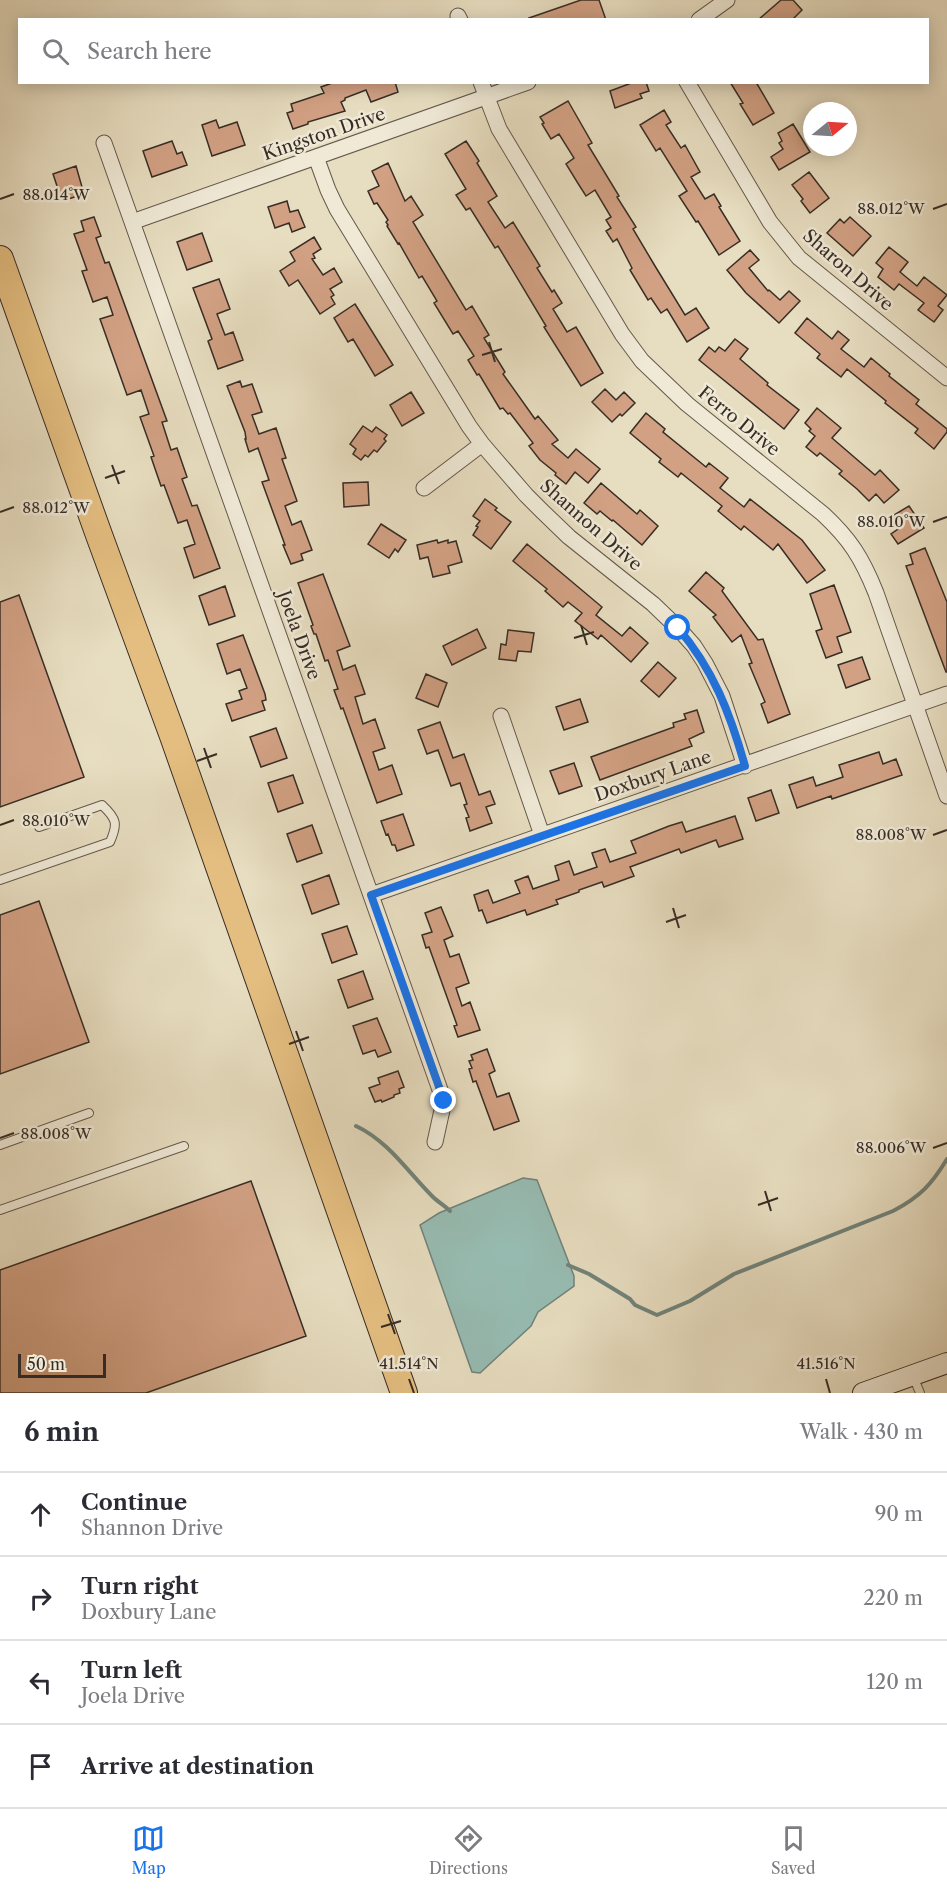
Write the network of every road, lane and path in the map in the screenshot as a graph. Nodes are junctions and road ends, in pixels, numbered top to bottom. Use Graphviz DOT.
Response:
graph roads {
  1 [pos="727,0"];
  2 [pos="702,18"];
  3 [pos="517,84"];
  4 [pos="688,84"];
  5 [pos="484,90"];
  6 [pos="104,143"];
  7 [pos="316,158"];
  8 [pos="132,222"];
  9 [pos="0,259"];
  10 [pos="0,308"];
  11 [pos="947,378"];
  12 [pos="482,444"];
  13 [pos="424,488"];
  14 [pos="947,694"];
  15 [pos="915,706"];
  16 [pos="501,716"];
  17 [pos="745,766"];
  18 [pos="947,796"];
  19 [pos="39,827"];
  20 [pos="542,835"];
  21 [pos="0,880"];
  22 [pos="371,895"];
  23 [pos="89,1113"];
  24 [pos="435,1142"];
  25 [pos="0,1145"];
  26 [pos="184,1146"];
  27 [pos="0,1210"];
  28 [pos="947,1363"];
  29 [pos="916,1384"];
  30 [pos="386,1393"];
  31 [pos="404,1393"];
  32 [pos="864,1393"];
  1 -- 2 [label="street"];
  3 -- 5 [label="street, Kingston Drive"];
  4 -- 11 [label="street, Sharon Drive"];
  5 -- 7 [label="street, Kingston Drive"];
  5 -- 15 [label="street, Ferro Drive"];
  6 -- 8 [label="street, Joela Drive"];
  7 -- 8 [label="street, Kingston Drive"];
  7 -- 12 [label="street, Shannon Drive"];
  8 -- 22 [label="street, Joela Drive"];
  9 -- 31 [label="highway"];
  10 -- 30 [label="highway"];
  12 -- 13 [label="street"];
  12 -- 17 [label="street, Shannon Drive"];
  14 -- 15 [label="street, Doxbury Lane"];
  15 -- 17 [label="street, Doxbury Lane"];
  15 -- 18 [label="street, Ferro Drive"];
  16 -- 20 [label="street"];
  17 -- 20 [label="street, Doxbury Lane"];
  19 -- 21 [label="lane"];
  20 -- 22 [label="street, Doxbury Lane"];
  22 -- 24 [label="street, Joela Drive"];
  23 -- 25 [label="lane"];
  26 -- 27 [label="lane"];
  28 -- 29 [label="street"];
  29 -- 32 [label="street"];
}
